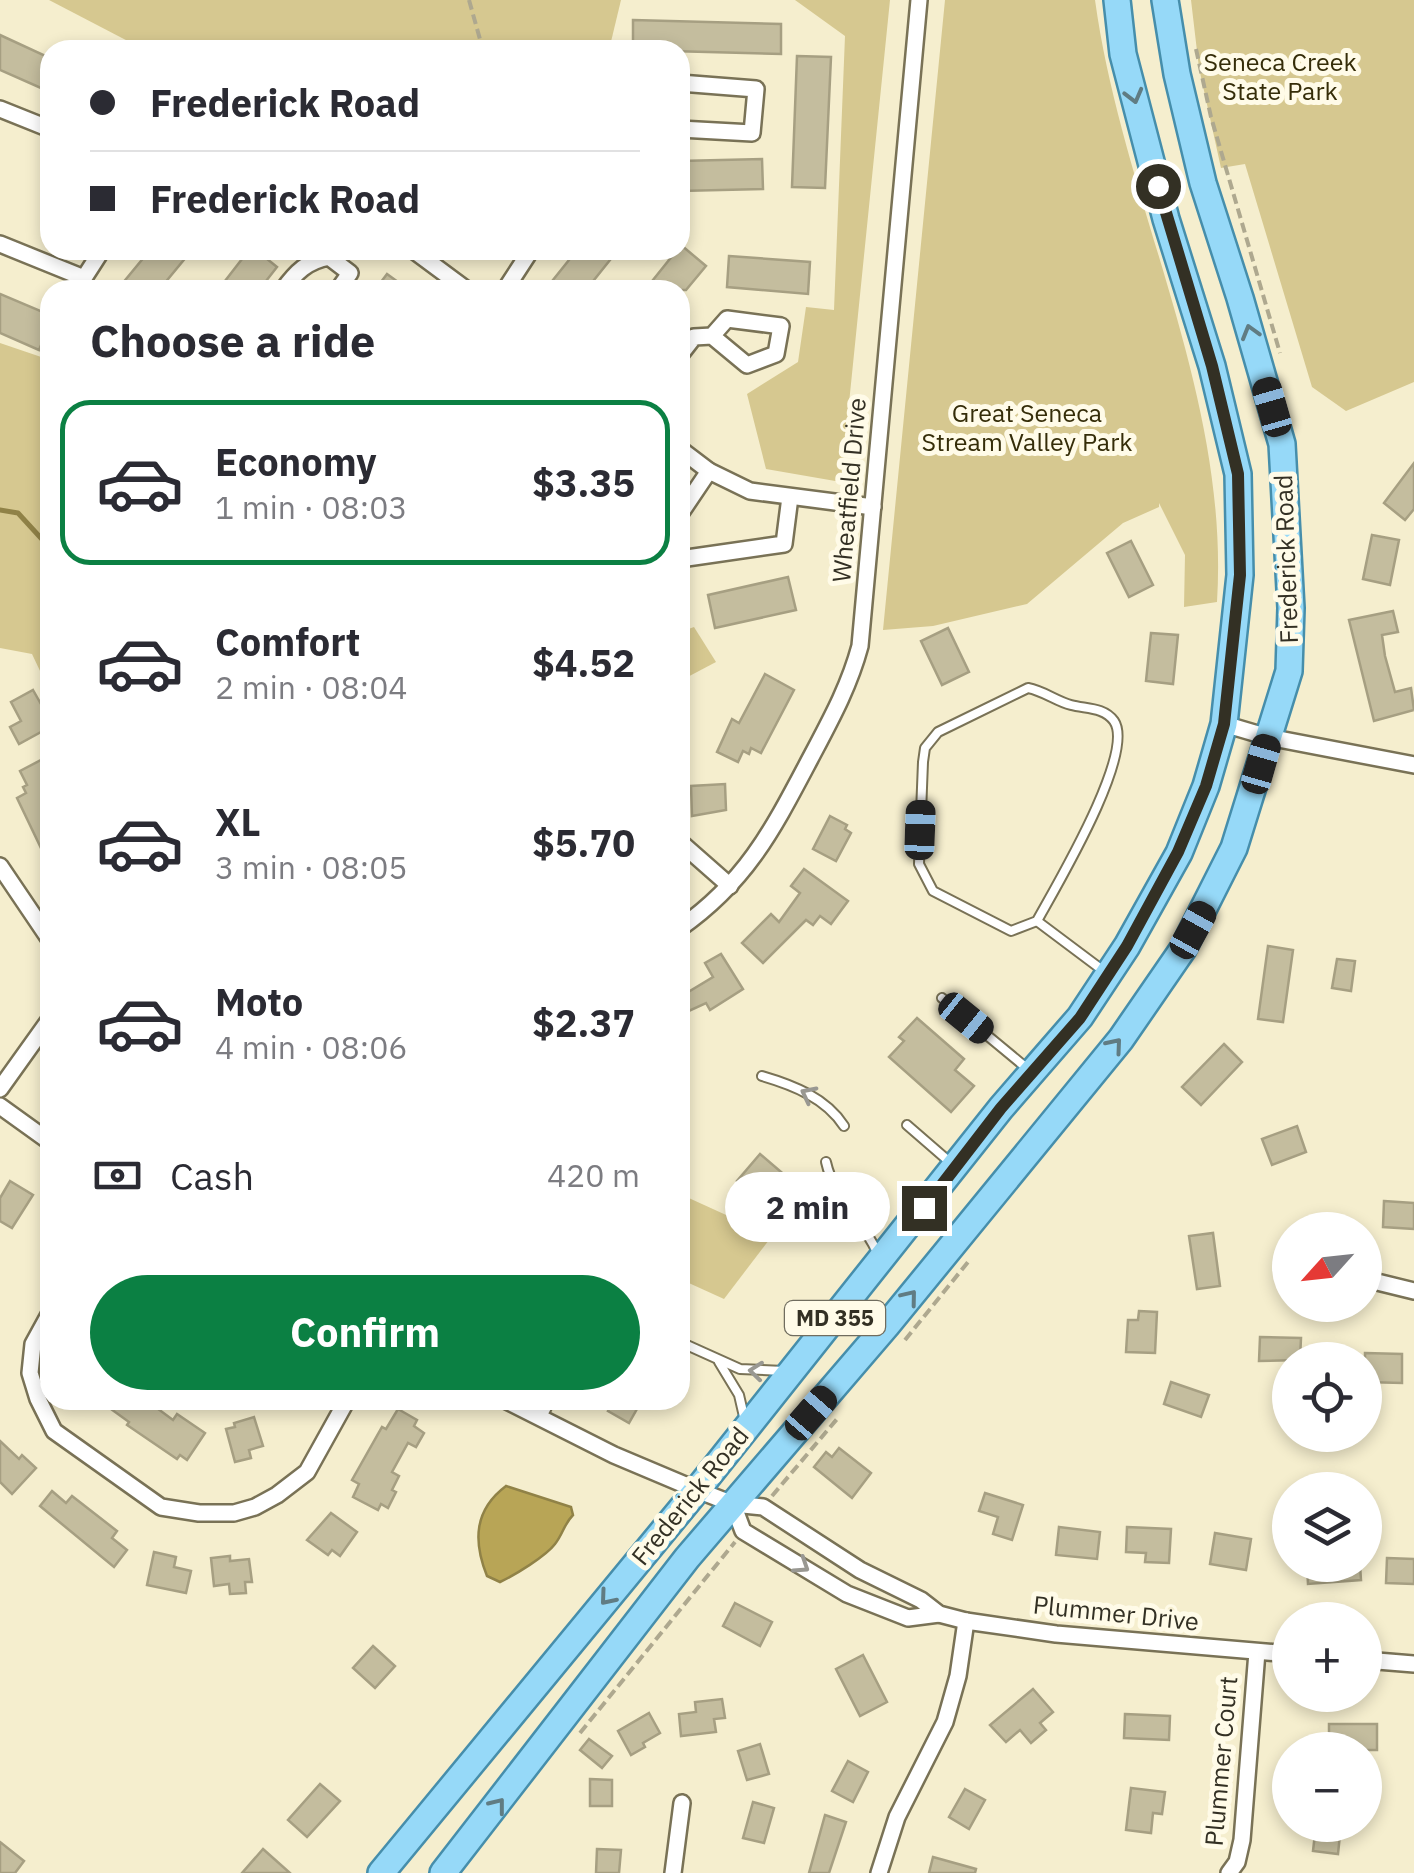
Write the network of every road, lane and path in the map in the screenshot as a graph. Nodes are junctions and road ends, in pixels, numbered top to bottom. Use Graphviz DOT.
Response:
graph roads {
  1 [pos="470,0"];
  2 [pos="919,0"];
  3 [pos="1118,0"];
  4 [pos="1156,0"];
  5 [pos="1165,0"];
  6 [pos="1194,38"];
  7 [pos="480,40"];
  8 [pos="1177,74"];
  9 [pos="690,85"];
  10 [pos="0,108"];
  11 [pos="40,125"];
  12 [pos="690,130"];
  13 [pos="0,244"];
  14 [pos="96,260"];
  15 [pos="313,260"];
  16 [pos="336,260"];
  17 [pos="428,260"];
  18 [pos="290,280"];
  19 [pos="345,280"];
  20 [pos="454,280"];
  21 [pos="712,336"];
  22 [pos="690,342"];
  23 [pos="1280,354"];
  24 [pos="690,457"];
  25 [pos="710,472"];
  26 [pos="790,498"];
  27 [pos="690,500"];
  28 [pos="873,507"];
  29 [pos="690,558"];
  30 [pos="1224,724"];
  31 [pos="1268,737"];
  32 [pos="1414,765"];
  33 [pos="690,851"];
  34 [pos="0,866"];
  35 [pos="730,886"];
  36 [pos="690,920"];
  37 [pos="1037,921"];
  38 [pos="40,925"];
  39 [pos="1108,975"];
  40 [pos="942,998"];
  41 [pos="40,1033"];
  42 [pos="1032,1072"];
  43 [pos="762,1076"];
  44 [pos="0,1090"];
  45 [pos="0,1106"];
  46 [pos="907,1125"];
  47 [pos="844,1126"];
  48 [pos="40,1135"];
  49 [pos="826,1162"];
  50 [pos="956,1167"];
  51 [pos="976,1252"];
  52 [pos="881,1261"];
  53 [pos="1382,1283"];
  54 [pos="1414,1292"];
  55 [pos="40,1330"];
  56 [pos="690,1347"];
  57 [pos="894,1351"];
  58 [pos="719,1362"];
  59 [pos="794,1370"];
  60 [pos="40,1402"];
  61 [pos="845,1409"];
  62 [pos="44,1410"];
  63 [pos="342,1410"];
  64 [pos="526,1410"];
  65 [pos="546,1410"];
  66 [pos="542,1418"];
  67 [pos="746,1430"];
  68 [pos="697,1490"];
  69 [pos="733,1504"];
  70 [pos="763,1507"];
  71 [pos="744,1530"];
  72 [pos="939,1614"];
  73 [pos="966,1621"];
  74 [pos="1257,1652"];
  75 [pos="1272,1653"];
  76 [pos="1382,1661"];
  77 [pos="1414,1664"];
  78 [pos="580,1734"];
  79 [pos="682,1803"];
  80 [pos="381,1873"];
  81 [pos="443,1873"];
  82 [pos="673,1873"];
  83 [pos="879,1873"];
  84 [pos="1229,1873"];
  1 -- 7 [label="path"];
  2 -- 28 [label="street, Wheatfield Drive"];
  3 -- 30 [label="main road, Frederick Road / MD 355, one-way"];
  4 -- 8 [label="main road"];
  5 -- 8 [label="main road, Frederick Road / MD 355"];
  6 -- 23 [label="path"];
  31 -- 8 [label="main road, Frederick Road / MD 355, one-way"];
  9 -- 12 [label="street"];
  10 -- 11 [label="street"];
  13 -- 14 [label="street"];
  15 -- 18 [label="street"];
  16 -- 19 [label="street"];
  17 -- 20 [label="street"];
  21 -- 22 [label="street"];
  24 -- 25 [label="street"];
  25 -- 26 [label="street"];
  25 -- 27 [label="street"];
  26 -- 28 [label="street"];
  26 -- 29 [label="street"];
  28 -- 35 [label="street, Wheatfield Drive"];
  30 -- 31 [label="street"];
  30 -- 39 [label="main road, Frederick Road / MD 355"];
  31 -- 32 [label="street"];
  69 -- 31 [label="main road, Frederick Road / MD 355, one-way"];
  33 -- 35 [label="street"];
  34 -- 38 [label="street"];
  35 -- 36 [label="street, Wheatfield Drive"];
  37 -- 37 [label="lane"];
  37 -- 39 [label="lane"];
  39 -- 42 [label="main road, Frederick Road / MD 355"];
  40 -- 42 [label="lane"];
  41 -- 44 [label="street"];
  42 -- 50 [label="main road, Frederick Road / MD 355"];
  47 -- 43 [label="lane, one-way"];
  45 -- 48 [label="street"];
  46 -- 50 [label="lane"];
  49 -- 52 [label="lane"];
  50 -- 52 [label="main road, Frederick Road / MD 355"];
  51 -- 57 [label="path"];
  52 -- 59 [label="main road, Frederick Road / MD 355"];
  53 -- 54 [label="street"];
  55 -- 60 [label="street"];
  56 -- 58 [label="lane"];
  59 -- 58 [label="lane, one-way"];
  58 -- 67 [label="lane"];
  59 -- 67 [label="main road, Frederick Road / MD 355"];
  61 -- 70 [label="path"];
  62 -- 63 [label="street"];
  64 -- 66 [label="street, Plummer Drive"];
  65 -- 66 [label="lane"];
  66 -- 68 [label="street, Plummer Drive"];
  67 -- 68 [label="main road, Frederick Road / MD 355"];
  68 -- 69 [label="street, Plummer Drive"];
  68 -- 80 [label="main road, Frederick Road / MD 355, one-way"];
  69 -- 70 [label="street, Plummer Drive"];
  69 -- 71 [label="street"];
  81 -- 69 [label="main road, Frederick Road / MD 355, one-way"];
  70 -- 72 [label="street, Plummer Drive"];
  71 -- 72 [label="street, Plummer Drive, one-way"];
  71 -- 78 [label="path"];
  72 -- 73 [label="street, Plummer Drive"];
  73 -- 74 [label="street, Plummer Drive"];
  73 -- 83 [label="street"];
  74 -- 75 [label="street, Plummer Drive"];
  74 -- 84 [label="street, Plummer Court"];
  76 -- 77 [label="street"];
  79 -- 82 [label="street"];
}
